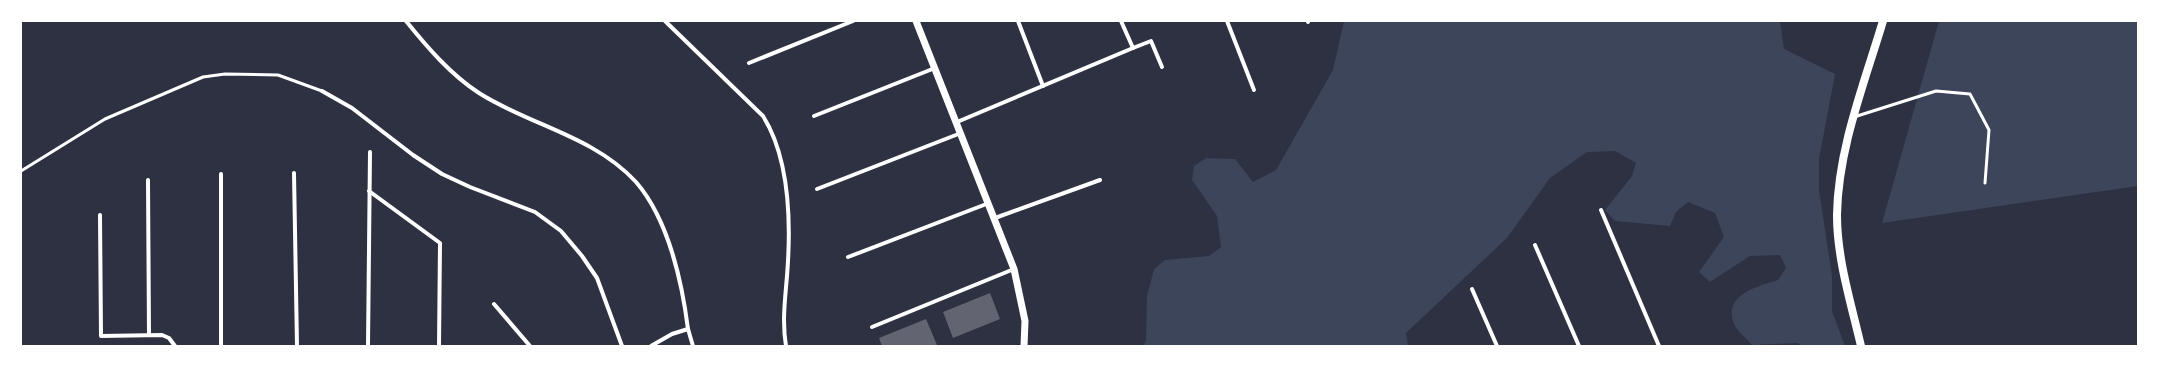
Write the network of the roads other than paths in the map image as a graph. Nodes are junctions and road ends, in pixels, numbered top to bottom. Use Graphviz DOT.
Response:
graph roads {
  1 [pos="665,21"];
  2 [pos="853,21"];
  3 [pos="916,21"];
  4 [pos="1018,21"];
  5 [pos="1121,21"];
  6 [pos="1227,21"];
  7 [pos="1883,21"];
  8 [pos="408,22"];
  9 [pos="1133,48"];
  10 [pos="749,63"];
  11 [pos="1162,66"];
  12 [pos="935,68"];
  13 [pos="1043,86"];
  14 [pos="1254,90"];
  15 [pos="322,91"];
  16 [pos="814,116"];
  17 [pos="1854,117"];
  18 [pos="957,122"];
  19 [pos="961,133"];
  20 [pos="370,152"];
  21 [pos="21,171"];
  22 [pos="294,173"];
  23 [pos="221,174"];
  24 [pos="148,180"];
  25 [pos="1100,180"];
  26 [pos="1985,184"];
  27 [pos="817,189"];
  28 [pos="369,191"];
  29 [pos="989,202"];
  30 [pos="1601,210"];
  31 [pos="100,215"];
  32 [pos="995,218"];
  33 [pos="1535,245"];
  34 [pos="848,257"];
  35 [pos="1014,269"];
  36 [pos="1472,289"];
  37 [pos="494,304"];
  38 [pos="872,327"];
  39 [pos="688,329"];
  40 [pos="149,335"];
  41 [pos="175,346"];
  42 [pos="221,346"];
  43 [pos="297,346"];
  44 [pos="368,346"];
  45 [pos="439,346"];
  46 [pos="530,346"];
  47 [pos="622,346"];
  48 [pos="651,346"];
  49 [pos="693,346"];
  50 [pos="786,346"];
  51 [pos="1024,346"];
  52 [pos="1497,346"];
  53 [pos="1579,346"];
  54 [pos="1659,346"];
  55 [pos="1861,346"];
  1 -- 50 [label="street"];
  2 -- 10 [label="street"];
  3 -- 12 [label="street"];
  4 -- 13 [label="street"];
  5 -- 9 [label="street"];
  6 -- 14 [label="street"];
  7 -- 17 [label="main road"];
  8 -- 39 [label="street"];
  9 -- 11 [label="street"];
  9 -- 13 [label="street"];
  12 -- 16 [label="street"];
  12 -- 18 [label="street"];
  13 -- 18 [label="street"];
  15 -- 21 [label="lane"];
  15 -- 47 [label="street"];
  17 -- 26 [label="lane"];
  17 -- 55 [label="main road"];
  18 -- 19 [label="street"];
  19 -- 27 [label="street"];
  19 -- 29 [label="street"];
  20 -- 28 [label="street"];
  22 -- 43 [label="street"];
  23 -- 42 [label="street"];
  24 -- 40 [label="street"];
  25 -- 32 [label="street"];
  28 -- 44 [label="street"];
  28 -- 45 [label="street"];
  29 -- 32 [label="street"];
  29 -- 34 [label="street"];
  30 -- 54 [label="street"];
  31 -- 40 [label="street"];
  32 -- 35 [label="street"];
  33 -- 53 [label="street"];
  35 -- 38 [label="street"];
  35 -- 51 [label="street"];
  36 -- 52 [label="street"];
  37 -- 46 [label="street"];
  39 -- 48 [label="street"];
  39 -- 49 [label="street"];
  40 -- 41 [label="street"];
}
